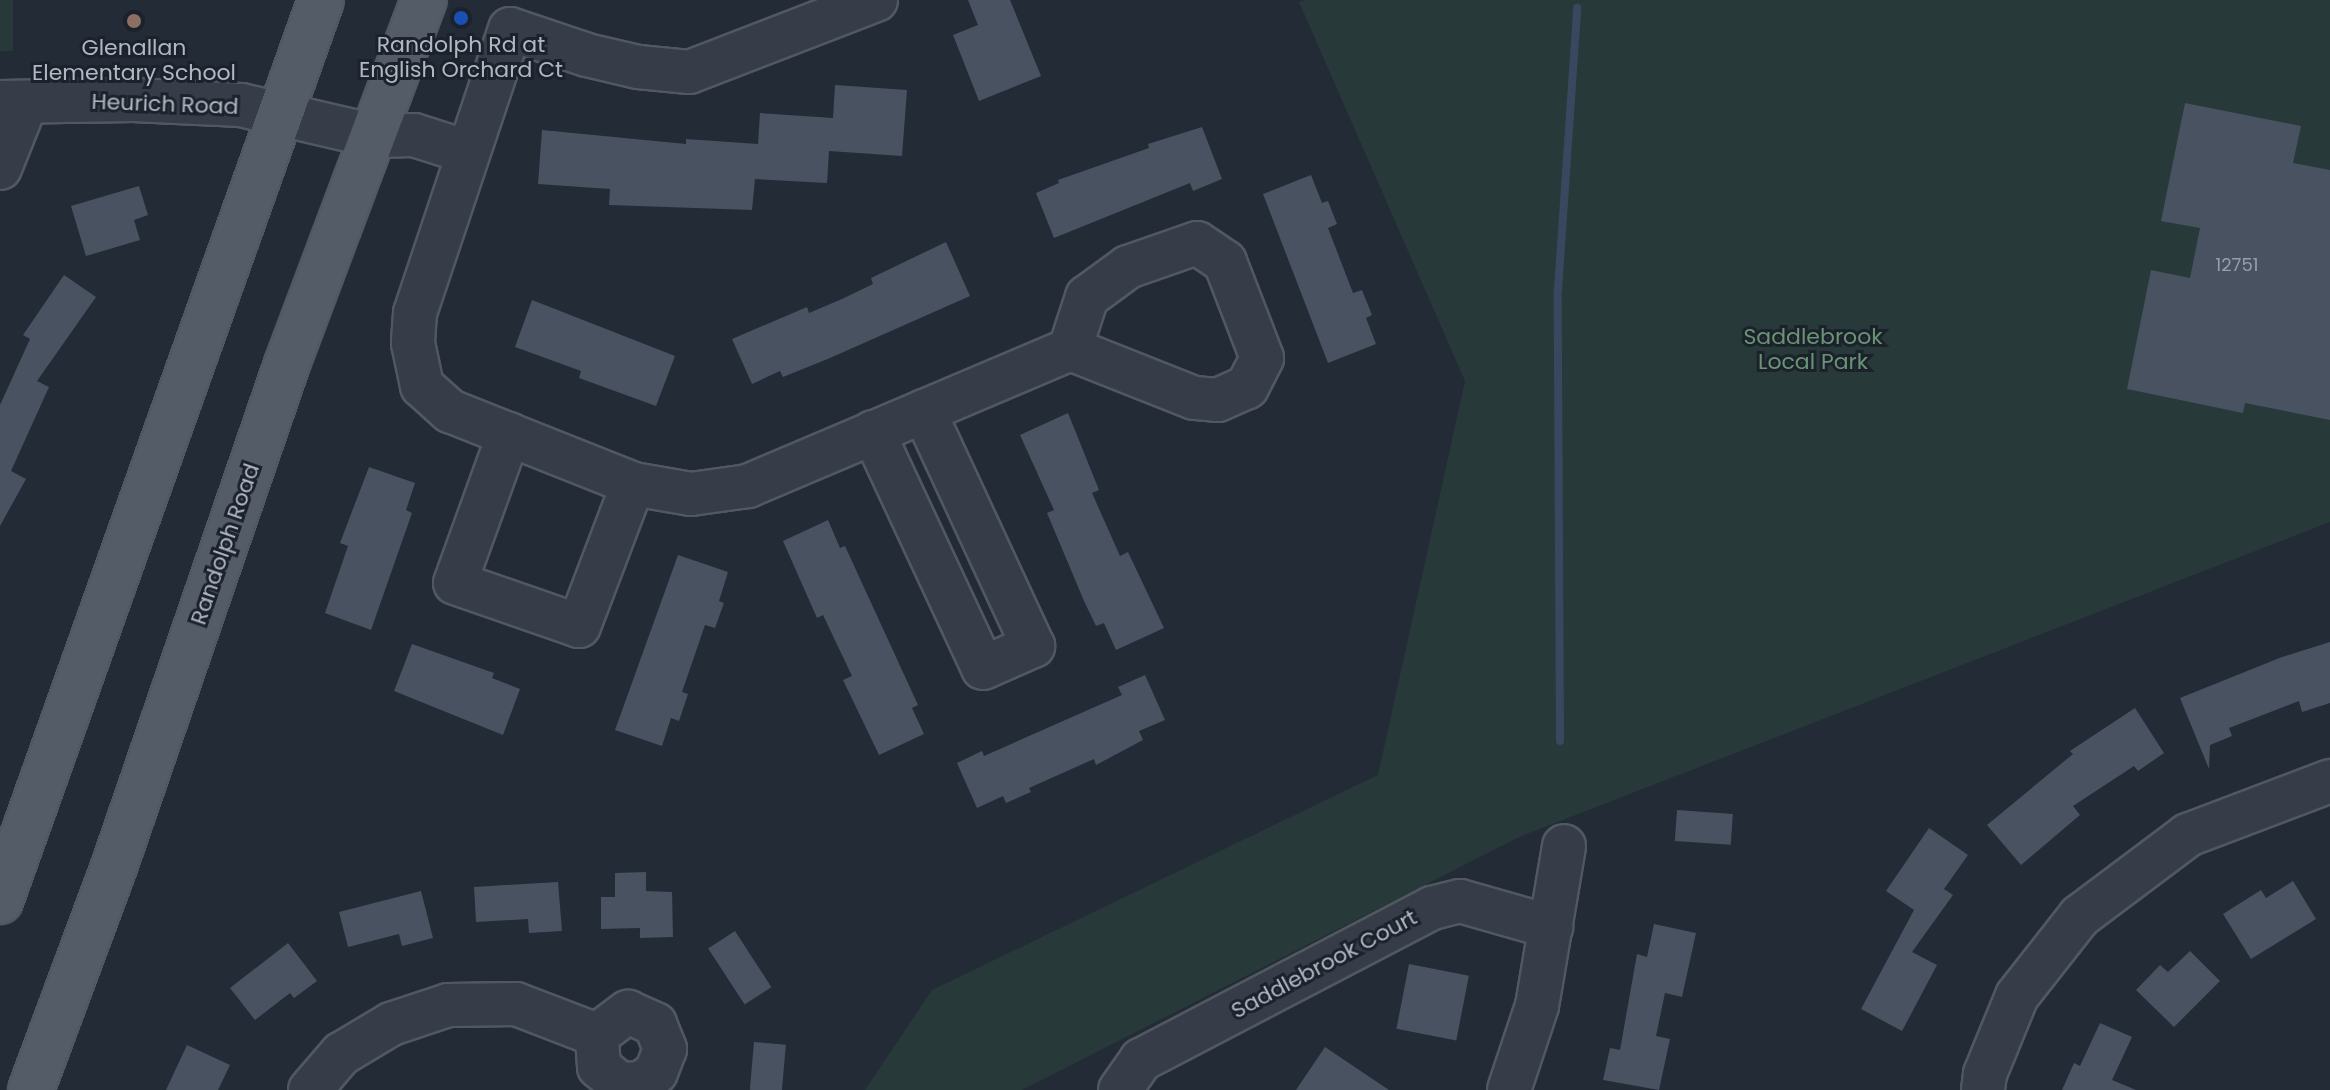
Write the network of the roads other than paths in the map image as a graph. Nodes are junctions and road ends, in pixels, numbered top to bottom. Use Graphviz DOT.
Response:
graph roads {
  1 [pos="321,0"];
  2 [pos="424,0"];
  3 [pos="876,0"];
  4 [pos="793,15"];
  5 [pos="13,102"];
  6 [pos="280,114"];
  7 [pos="374,136"];
  8 [pos="463,164"];
  9 [pos="0,168"];
  10 [pos="1070,349"];
  11 [pos="924,411"];
  12 [pos="873,432"];
  13 [pos="509,434"];
  14 [pos="633,484"];
  15 [pos="2330,781"];
  16 [pos="1564,846"];
  17 [pos="0,901"];
  18 [pos="1551,927"];
  19 [pos="597,1035"];
  20 [pos="31,1090"];
  21 [pos="310,1090"];
  22 [pos="1120,1090"];
  23 [pos="1509,1090"];
  24 [pos="1983,1090"];
  1 -- 6 [label="main road"];
  2 -- 7 [label="main road, Randolph Road"];
  3 -- 4 [label="street"];
  4 -- 8 [label="street"];
  5 -- 6 [label="street, Heurich Road"];
  5 -- 9 [label="street"];
  6 -- 7 [label="street, Heurich Road"];
  6 -- 17 [label="main road"];
  7 -- 8 [label="street"];
  7 -- 20 [label="main road, Randolph Road"];
  8 -- 13 [label="street"];
  10 -- 10 [label="street"];
  10 -- 11 [label="street"];
  11 -- 12 [label="street"];
  11 -- 12 [label="street"];
  12 -- 14 [label="street"];
  13 -- 14 [label="street"];
  13 -- 14 [label="street"];
  15 -- 24 [label="street"];
  16 -- 18 [label="street"];
  18 -- 22 [label="street, Saddlebrook Court"];
  18 -- 23 [label="street"];
  19 -- 21 [label="street"];
}
